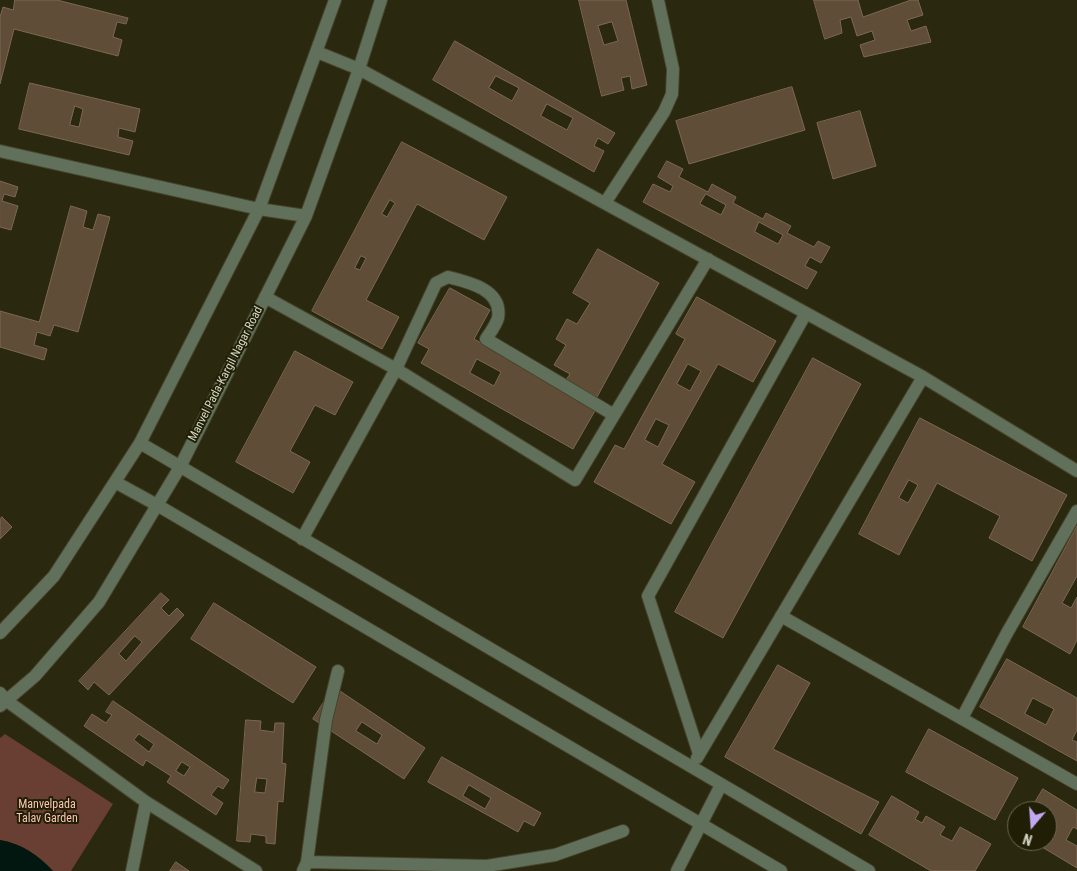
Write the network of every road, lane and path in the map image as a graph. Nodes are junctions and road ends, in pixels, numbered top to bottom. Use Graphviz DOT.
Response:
graph roads {
  1 [pos="335,0"];
  2 [pos="381,0"];
  3 [pos="658,0"];
  4 [pos="317,52"];
  5 [pos="359,69"];
  6 [pos="0,151"];
  7 [pos="605,203"];
  8 [pos="259,209"];
  9 [pos="306,216"];
  10 [pos="708,259"];
  11 [pos="265,297"];
  12 [pos="806,313"];
  13 [pos="396,369"];
  14 [pos="923,377"];
  15 [pos="614,415"];
  16 [pos="140,443"];
  17 [pos="180,467"];
  18 [pos="1077,471"];
  19 [pos="115,482"];
  20 [pos="157,505"];
  21 [pos="1077,511"];
  22 [pos="302,539"];
  23 [pos="781,616"];
  24 [pos="0,632"];
  25 [pos="338,671"];
  26 [pos="2,700"];
  27 [pos="962,718"];
  28 [pos="699,754"];
  29 [pos="691,767"];
  30 [pos="1077,784"];
  31 [pos="721,785"];
  32 [pos="146,802"];
  33 [pos="701,824"];
  34 [pos="623,831"];
  35 [pos="305,866"];
  36 [pos="132,871"];
  37 [pos="256,871"];
  38 [pos="677,871"];
  39 [pos="781,871"];
  40 [pos="868,871"];
  1 -- 4 [label="street"];
  2 -- 5 [label="street, Manvel Pada-Kargil Nagar Road"];
  3 -- 7 [label="street"];
  4 -- 5 [label="street"];
  4 -- 8 [label="street"];
  5 -- 7 [label="street"];
  5 -- 9 [label="street, Manvel Pada-Kargil Nagar Road"];
  6 -- 8 [label="street"];
  7 -- 10 [label="street"];
  8 -- 9 [label="street"];
  8 -- 16 [label="street"];
  9 -- 11 [label="street, Manvel Pada-Kargil Nagar Road"];
  10 -- 12 [label="street"];
  10 -- 15 [label="street"];
  11 -- 13 [label="street"];
  11 -- 17 [label="street, Manvel Pada-Kargil Nagar Road"];
  12 -- 14 [label="street"];
  12 -- 28 [label="street"];
  13 -- 15 [label="street"];
  13 -- 15 [label="street"];
  13 -- 22 [label="street"];
  14 -- 18 [label="street"];
  14 -- 23 [label="street"];
  16 -- 17 [label="street"];
  16 -- 19 [label="street"];
  17 -- 20 [label="street, Manvel Pada-Kargil Nagar Road"];
  17 -- 22 [label="street"];
  19 -- 20 [label="street"];
  19 -- 24 [label="street"];
  20 -- 26 [label="street, Manvel Pada-Kargil Nagar Road"];
  20 -- 33 [label="street"];
  21 -- 27 [label="street"];
  22 -- 29 [label="street"];
  23 -- 27 [label="street"];
  23 -- 28 [label="street"];
  25 -- 35 [label="street"];
  26 -- 32 [label="street"];
  27 -- 30 [label="street"];
  28 -- 29 [label="street"];
  29 -- 31 [label="street"];
  31 -- 33 [label="street"];
  31 -- 40 [label="street"];
  32 -- 36 [label="street"];
  32 -- 37 [label="street"];
  33 -- 38 [label="street"];
  33 -- 39 [label="street"];
  34 -- 35 [label="street"];
}
